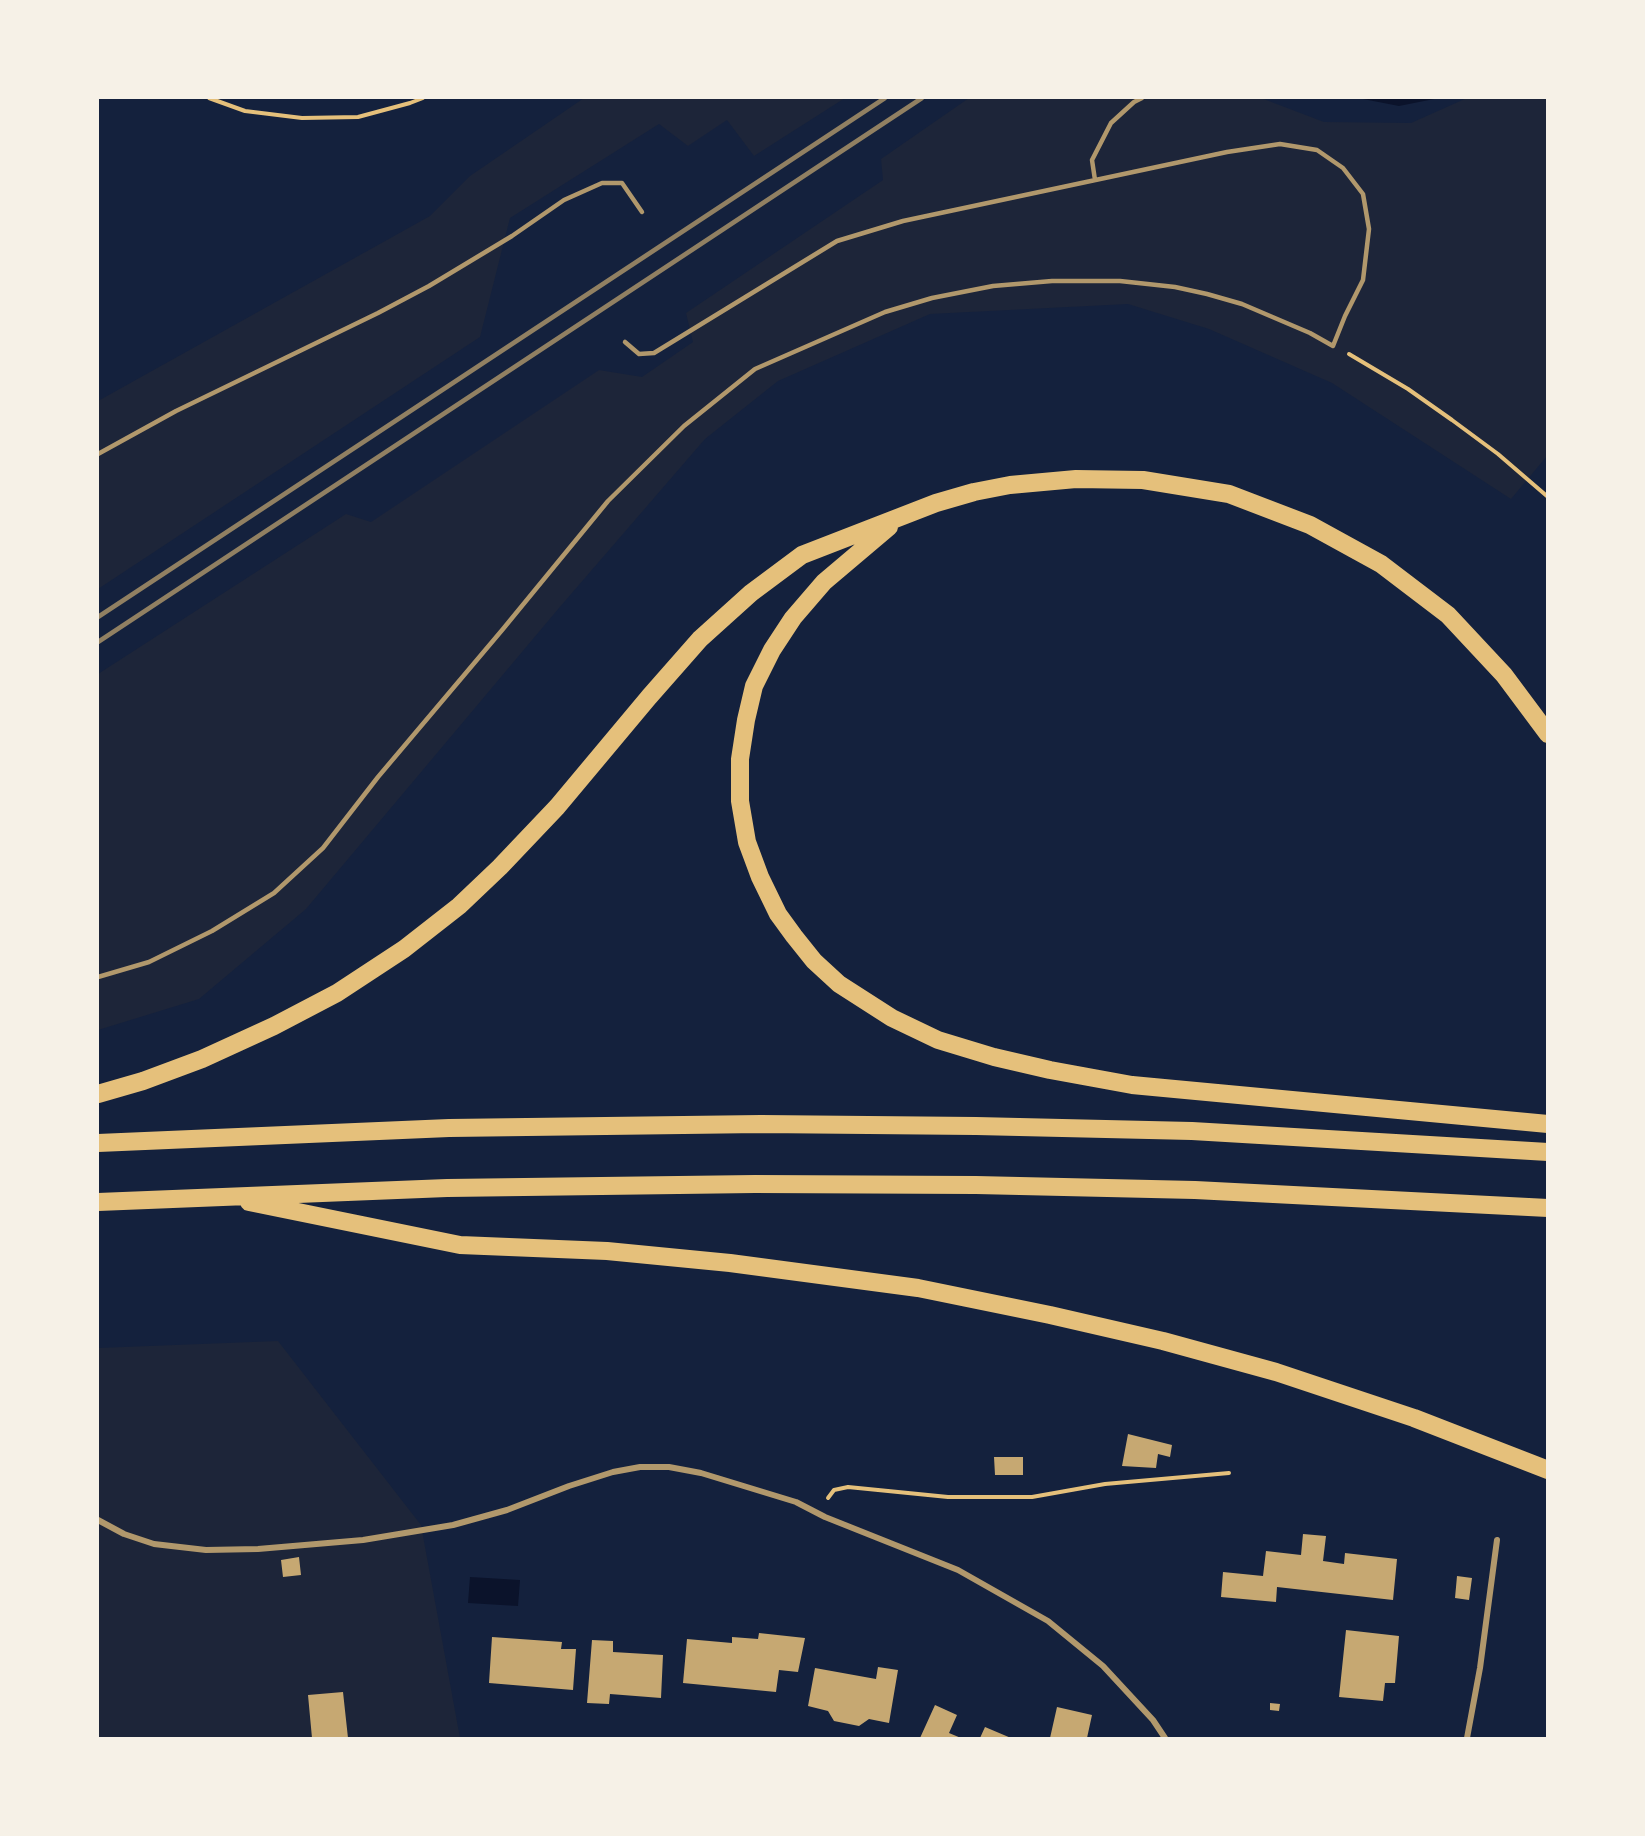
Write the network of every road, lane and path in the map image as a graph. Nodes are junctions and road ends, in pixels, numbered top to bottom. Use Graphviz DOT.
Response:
graph roads {
  1 [pos="209,98"];
  2 [pos="423,98"];
  3 [pos="1142,98"];
  4 [pos="1095,180"];
  5 [pos="642,212"];
  6 [pos="625,342"];
  7 [pos="1333,346"];
  8 [pos="98,454"];
  9 [pos="1548,497"];
  10 [pos="900,519"];
  11 [pos="1548,734"];
  12 [pos="98,976"];
  13 [pos="98,1094"];
  14 [pos="1548,1124"];
  15 [pos="98,1143"];
  16 [pos="1548,1152"];
  17 [pos="218,1196"];
  18 [pos="98,1202"];
  19 [pos="1548,1208"];
  20 [pos="1548,1470"];
  21 [pos="1229,1473"];
  22 [pos="825,1517"];
  23 [pos="98,1520"];
  24 [pos="1497,1540"];
  25 [pos="1165,1738"];
  26 [pos="1467,1738"];
  1 -- 2 [label="path"];
  3 -- 4 [label="lane"];
  4 -- 6 [label="lane"];
  4 -- 7 [label="lane"];
  5 -- 8 [label="lane"];
  7 -- 9 [label="path"];
  7 -- 12 [label="lane"];
  10 -- 11 [label="highway"];
  10 -- 13 [label="highway"];
  10 -- 14 [label="highway"];
  15 -- 16 [label="highway"];
  17 -- 18 [label="highway"];
  17 -- 19 [label="highway"];
  17 -- 20 [label="highway"];
  21 -- 22 [label="path"];
  22 -- 23 [label="street"];
  22 -- 25 [label="street"];
  24 -- 26 [label="street"];
}
